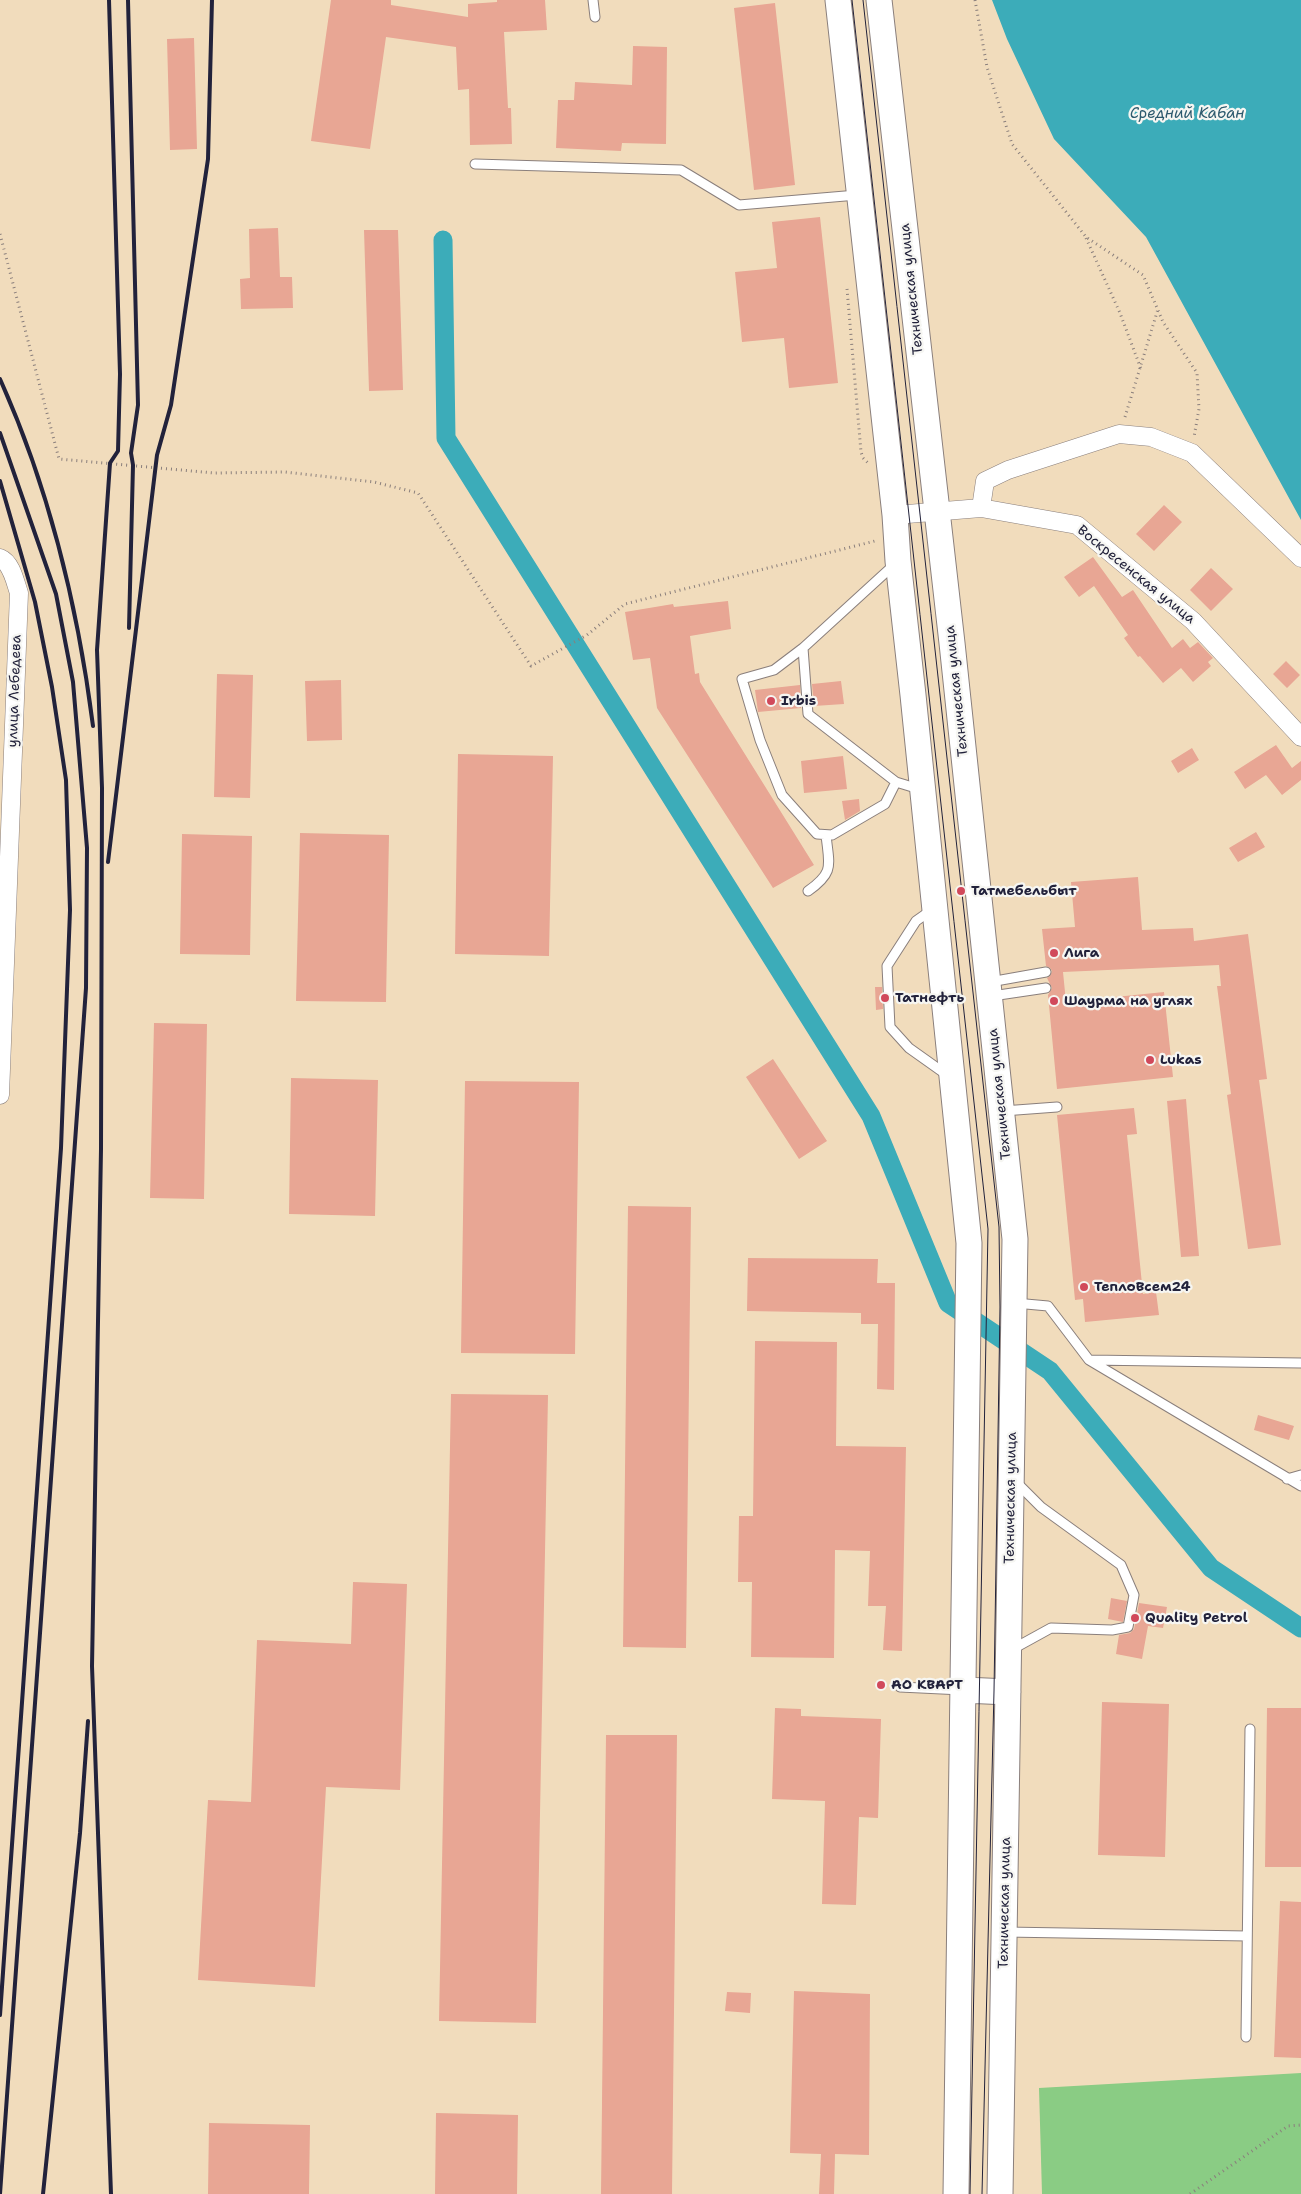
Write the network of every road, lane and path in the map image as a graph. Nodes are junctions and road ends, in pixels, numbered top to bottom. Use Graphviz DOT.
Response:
graph roads {
  1 [pos="593,0"];
  2 [pos="838,0"];
  3 [pos="879,0"];
  4 [pos="975,0"];
  5 [pos="596,17"];
  6 [pos="474,164"];
  7 [pos="860,195"];
  8 [pos="0,234"];
  9 [pos="1086,236"];
  10 [pos="1158,309"];
  11 [pos="1140,369"];
  12 [pos="1119,434"];
  13 [pos="1192,453"];
  14 [pos="981,508"];
  15 [pos="937,511"];
  16 [pos="895,514"];
  17 [pos="1301,558"];
  18 [pos="2,559"];
  19 [pos="888,569"];
  20 [pos="803,648"];
  21 [pos="1301,737"];
  22 [pos="896,782"];
  23 [pos="922,790"];
  24 [pos="826,835"];
  25 [pos="808,891"];
  26 [pos="935,908"];
  27 [pos="1046,972"];
  28 [pos="1046,988"];
  29 [pos="988,989"];
  30 [pos="952,1080"];
  31 [pos="0,1095"];
  32 [pos="1057,1107"];
  33 [pos="1001,1111"];
  34 [pos="1014,1310"];
  35 [pos="1068,1332"];
  36 [pos="1081,1332"];
  37 [pos="1089,1360"];
  38 [pos="1301,1363"];
  39 [pos="1301,1475"];
  40 [pos="1011,1478"];
  41 [pos="1287,1479"];
  42 [pos="1301,1486"];
  43 [pos="1009,1651"];
  44 [pos="900,1687"];
  45 [pos="964,1690"];
  46 [pos="1008,1692"];
  47 [pos="1250,1728"];
  48 [pos="1004,1932"];
  49 [pos="1246,1936"];
  50 [pos="1246,2037"];
  51 [pos="1301,2125"];
  52 [pos="956,2194"];
  53 [pos="1000,2194"];
  54 [pos="1190,2194"];
  1 -- 5 [label="lane"];
  2 -- 7 [label="main road"];
  3 -- 15 [label="main road, Техническая улица"];
  4 -- 9 [label="path"];
  6 -- 7 [label="lane"];
  7 -- 16 [label="main road"];
  8 -- 19 [label="path"];
  9 -- 10 [label="path"];
  9 -- 11 [label="path"];
  10 -- 11 [label="path"];
  10 -- 13 [label="path"];
  11 -- 12 [label="path"];
  12 -- 13 [label="street"];
  12 -- 14 [label="street"];
  13 -- 17 [label="street"];
  14 -- 15 [label="street, Воскресенская улица"];
  14 -- 21 [label="street, Воскресенская улица"];
  15 -- 16 [label="street, Воскресенская улица"];
  15 -- 29 [label="main road, Техническая улица"];
  16 -- 19 [label="main road"];
  18 -- 31 [label="street, улица Лебедева"];
  19 -- 20 [label="lane"];
  19 -- 23 [label="main road"];
  20 -- 22 [label="lane"];
  20 -- 24 [label="lane"];
  22 -- 23 [label="lane"];
  22 -- 24 [label="lane"];
  23 -- 26 [label="main road"];
  24 -- 25 [label="lane"];
  26 -- 30 [label="main road"];
  26 -- 30 [label="lane"];
  27 -- 29 [label="lane"];
  28 -- 29 [label="lane"];
  29 -- 33 [label="main road, Техническая улица"];
  30 -- 45 [label="main road"];
  32 -- 33 [label="lane"];
  33 -- 34 [label="main road, Техническая улица"];
  34 -- 35 [label="lane"];
  34 -- 40 [label="main road, Техническая улица"];
  35 -- 36 [label="lane"];
  35 -- 37 [label="lane"];
  37 -- 38 [label="lane"];
  37 -- 41 [label="lane"];
  39 -- 41 [label="lane"];
  40 -- 43 [label="main road, Техническая улица"];
  40 -- 43 [label="lane"];
  41 -- 42 [label="lane"];
  43 -- 46 [label="main road, Техническая улица"];
  44 -- 45 [label="lane"];
  45 -- 46 [label="main road"];
  45 -- 52 [label="main road"];
  46 -- 48 [label="main road, Техническая улица"];
  47 -- 49 [label="lane"];
  48 -- 49 [label="lane"];
  48 -- 53 [label="main road, Техническая улица"];
  49 -- 50 [label="lane"];
  51 -- 54 [label="path"];
}
